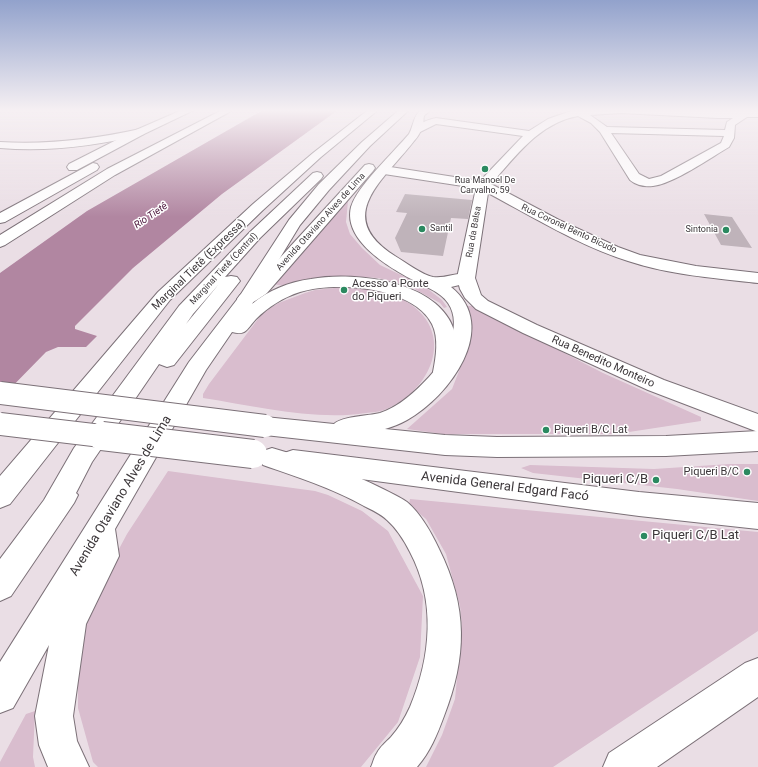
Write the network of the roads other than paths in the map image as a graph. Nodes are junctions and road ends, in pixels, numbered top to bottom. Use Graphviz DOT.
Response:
graph roads {
  1 [pos="36,146"];
  2 [pos="47,146"];
  3 [pos="104,146"];
  4 [pos="114,146"];
  5 [pos="128,146"];
  6 [pos="137,146"];
  7 [pos="145,146"];
  8 [pos="159,146"];
  9 [pos="328,146"];
  10 [pos="353,146"];
  11 [pos="364,146"];
  12 [pos="394,146"];
  13 [pos="520,146"];
  14 [pos="614,146"];
  15 [pos="724,146"];
  16 [pos="106,150"];
  17 [pos="382,166"];
  18 [pos="91,168"];
  19 [pos="482,186"];
  20 [pos="324,187"];
  21 [pos="69,198"];
  22 [pos="0,207"];
  23 [pos="0,219"];
  24 [pos="0,242"];
  25 [pos="466,278"];
  26 [pos="758,278"];
  27 [pos="430,282"];
  28 [pos="246,300"];
  29 [pos="197,367"];
  30 [pos="444,372"];
  31 [pos="0,393"];
  32 [pos="758,422"];
  33 [pos="0,424"];
  34 [pos="322,433"];
  35 [pos="758,441"];
  36 [pos="263,456"];
  37 [pos="0,496"];
  38 [pos="55,507"];
  39 [pos="758,516"];
  40 [pos="101,529"];
  41 [pos="0,585"];
  42 [pos="758,676"];
  43 [pos="0,694"];
  44 [pos="69,767"];
  45 [pos="391,767"];
  46 [pos="623,767"];
  1 -- 2 [label="main road"];
  3 -- 16 [label="main road"];
  4 -- 16 [label="main road"];
  5 -- 18 [label="main road"];
  6 -- 18 [label="main road"];
  7 -- 21 [label="main road"];
  8 -- 21 [label="main road"];
  9 -- 37 [label="main road, Marginal Tietê (Expressa)"];
  10 -- 38 [label="main road, Marginal Tietê (Central)"];
  11 -- 20 [label="main road, Avenida Otaviano Alves de Lima"];
  12 -- 17 [label="main road, Avenida Otaviano Alves de Lima"];
  13 -- 19 [label="main road"];
  14 -- 15 [label="main road"];
  16 -- 22 [label="main road"];
  17 -- 19 [label="main road, Rua Coronel Bento Bicudo"];
  17 -- 27 [label="main road, Avenida Otaviano Alves de Lima"];
  17 -- 28 [label="main road, Avenida Otaviano Alves de Lima"];
  18 -- 23 [label="main road"];
  19 -- 25 [label="main road, Rua da Balsa"];
  19 -- 26 [label="main road, Rua Coronel Bento Bicudo"];
  20 -- 28 [label="main road, Avenida Otaviano Alves de Lima"];
  20 -- 38 [label="main road"];
  21 -- 24 [label="main road"];
  25 -- 27 [label="main road"];
  25 -- 32 [label="main road, Rua Benedito Monteiro"];
  27 -- 30 [label="main road, Avenida Otaviano Alves de Lima"];
  28 -- 29 [label="main road, Avenida Otaviano Alves de Lima"];
  29 -- 30 [label="main road"];
  29 -- 40 [label="main road, Avenida Otaviano Alves de Lima"];
  30 -- 34 [label="main road, Avenida Otaviano Alves de Lima"];
  31 -- 34 [label="main road, bridge"];
  33 -- 36 [label="main road, bridge"];
  34 -- 35 [label="main road"];
  36 -- 39 [label="main road, Avenida General Edgard Facó"];
  36 -- 45 [label="main road"];
  38 -- 41 [label="main road"];
  40 -- 43 [label="main road, Avenida Otaviano Alves de Lima"];
  40 -- 44 [label="main road"];
  42 -- 46 [label="main road"];
}
